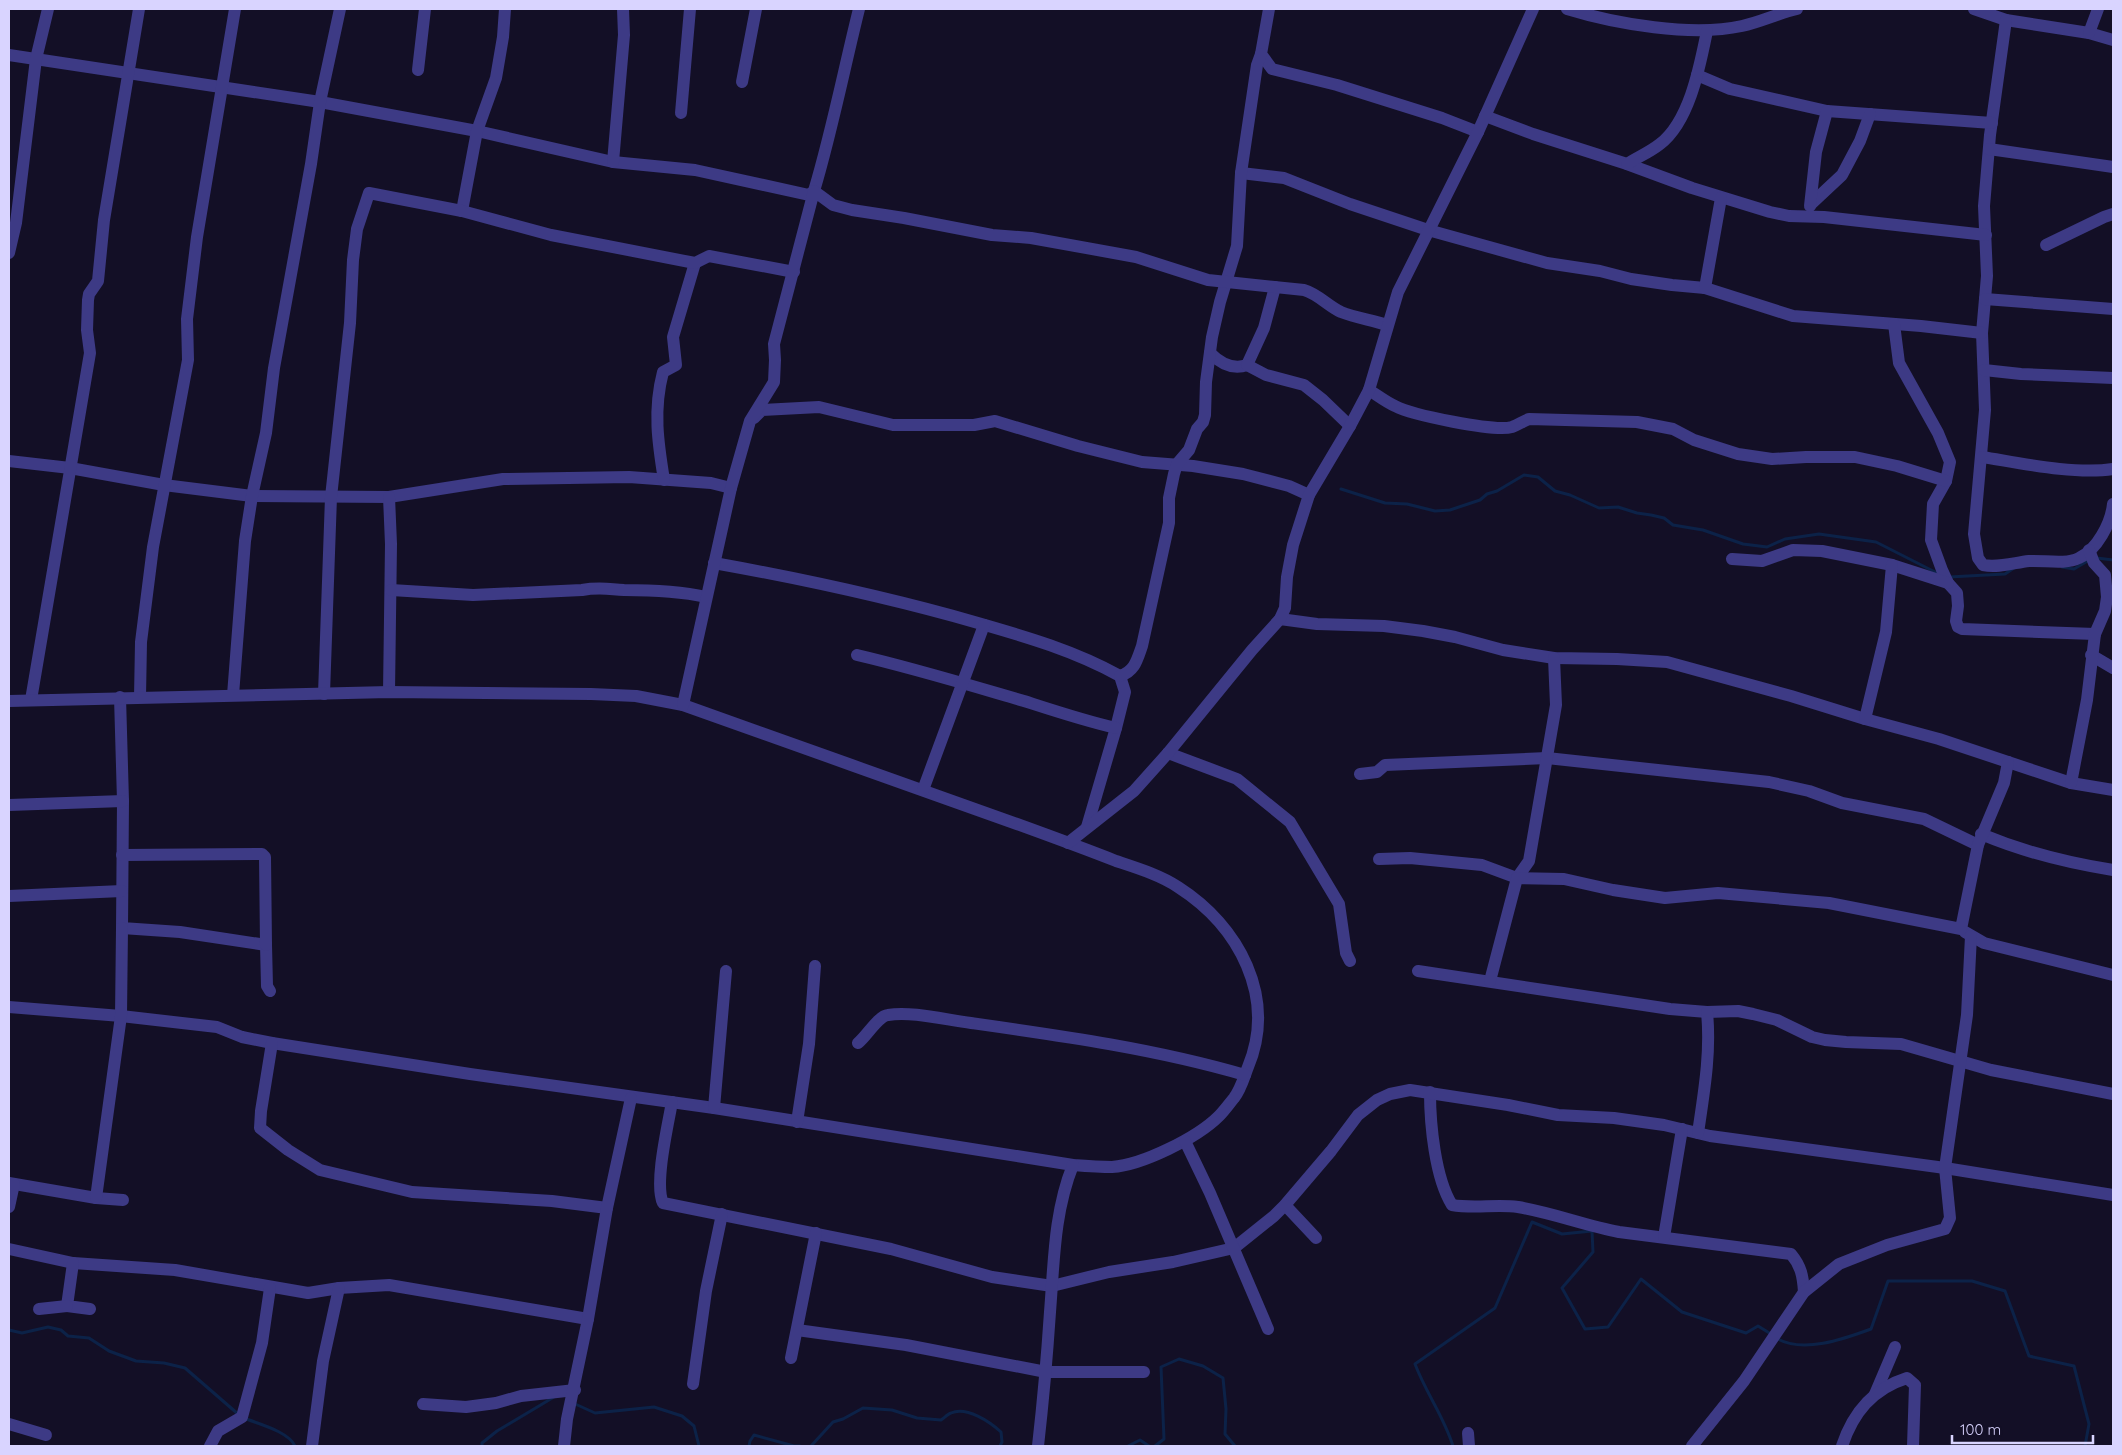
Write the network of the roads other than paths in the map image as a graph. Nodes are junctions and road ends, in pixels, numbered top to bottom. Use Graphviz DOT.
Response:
graph roads {
  1 [pos="48,9"];
  2 [pos="139,9"];
  3 [pos="235,9"];
  4 [pos="340,9"];
  5 [pos="425,9"];
  6 [pos="505,9"];
  7 [pos="623,9"];
  8 [pos="690,9"];
  9 [pos="756,9"];
  10 [pos="858,9"];
  11 [pos="1269,9"];
  12 [pos="1533,9"];
  13 [pos="1567,9"];
  14 [pos="1798,9"];
  15 [pos="1974,9"];
  16 [pos="2098,9"];
  17 [pos="2006,20"];
  18 [pos="1707,31"];
  19 [pos="2089,33"];
  20 [pos="2113,40"];
  21 [pos="1261,54"];
  22 [pos="9,55"];
  23 [pos="36,59"];
  24 [pos="418,70"];
  25 [pos="128,72"];
  26 [pos="1697,75"];
  27 [pos="742,82"];
  28 [pos="221,86"];
  29 [pos="320,102"];
  30 [pos="1827,110"];
  31 [pos="682,113"];
  32 [pos="1870,114"];
  33 [pos="1485,116"];
  34 [pos="1992,123"];
  35 [pos="477,131"];
  36 [pos="1478,132"];
  37 [pos="1989,149"];
  38 [pos="613,162"];
  39 [pos="1627,164"];
  40 [pos="2112,169"];
  41 [pos="1241,173"];
  42 [pos="814,191"];
  43 [pos="1721,198"];
  44 [pos="1811,204"];
  45 [pos="462,211"];
  46 [pos="2113,214"];
  47 [pos="1806,217"];
  48 [pos="1428,230"];
  49 [pos="1986,235"];
  50 [pos="2046,246"];
  51 [pos="9,253"];
  52 [pos="695,263"];
  53 [pos="794,272"];
  54 [pos="1227,282"];
  55 [pos="1275,287"];
  56 [pos="1705,288"];
  57 [pos="1986,299"];
  58 [pos="2113,309"];
  59 [pos="1894,324"];
  60 [pos="1387,325"];
  61 [pos="1982,333"];
  62 [pos="1210,354"];
  63 [pos="1247,366"];
  64 [pos="1984,370"];
  65 [pos="2113,378"];
  66 [pos="1369,390"];
  67 [pos="750,421"];
  68 [pos="1350,426"];
  69 [pos="1982,457"];
  70 [pos="9,461"];
  71 [pos="1177,464"];
  72 [pos="70,468"];
  73 [pos="2113,469"];
  74 [pos="664,480"];
  75 [pos="1946,481"];
  76 [pos="164,485"];
  77 [pos="731,488"];
  78 [pos="1310,495"];
  79 [pos="252,496"];
  80 [pos="331,497"];
  81 [pos="388,497"];
  82 [pos="2113,504"];
  83 [pos="2089,550"];
  84 [pos="1732,559"];
  85 [pos="714,563"];
  86 [pos="1892,565"];
  87 [pos="1948,583"];
  88 [pos="391,590"];
  89 [pos="706,597"];
  90 [pos="1280,619"];
  91 [pos="984,625"];
  92 [pos="2095,634"];
  93 [pos="2091,654"];
  94 [pos="857,655"];
  95 [pos="1554,658"];
  96 [pos="2113,668"];
  97 [pos="1120,676"];
  98 [pos="964,684"];
  99 [pos="389,692"];
  100 [pos="324,694"];
  101 [pos="233,695"];
  102 [pos="120,697"];
  103 [pos="140,697"];
  104 [pos="31,700"];
  105 [pos="9,701"];
  106 [pos="683,705"];
  107 [pos="1865,719"];
  108 [pos="1116,728"];
  109 [pos="1168,753"];
  110 [pos="1546,758"];
  111 [pos="2008,762"];
  112 [pos="1360,774"];
  113 [pos="2071,783"];
  114 [pos="922,790"];
  115 [pos="2113,790"];
  116 [pos="123,801"];
  117 [pos="9,805"];
  118 [pos="1087,827"];
  119 [pos="1980,839"];
  120 [pos="1068,843"];
  121 [pos="122,855"];
  122 [pos="1379,859"];
  123 [pos="2113,870"];
  124 [pos="1517,878"];
  125 [pos="122,891"];
  126 [pos="9,896"];
  127 [pos="122,928"];
  128 [pos="1966,933"];
  129 [pos="266,945"];
  130 [pos="1350,961"];
  131 [pos="815,966"];
  132 [pos="726,971"];
  133 [pos="1418,971"];
  134 [pos="2113,975"];
  135 [pos="1490,981"];
  136 [pos="270,990"];
  137 [pos="9,1007"];
  138 [pos="1707,1012"];
  139 [pos="121,1016"];
  140 [pos="272,1043"];
  141 [pos="858,1043"];
  142 [pos="1961,1062"];
  143 [pos="1245,1075"];
  144 [pos="1430,1092"];
  145 [pos="2113,1094"];
  146 [pos="631,1098"];
  147 [pos="672,1102"];
  148 [pos="714,1108"];
  149 [pos="797,1122"];
  150 [pos="1682,1129"];
  151 [pos="1698,1133"];
  152 [pos="1185,1141"];
  153 [pos="1073,1165"];
  154 [pos="1945,1168"];
  155 [pos="11,1184"];
  156 [pos="2113,1195"];
  157 [pos="96,1198"];
  158 [pos="123,1200"];
  159 [pos="1284,1205"];
  160 [pos="9,1208"];
  161 [pos="607,1208"];
  162 [pos="722,1214"];
  163 [pos="816,1233"];
  164 [pos="1664,1237"];
  165 [pos="1316,1238"];
  166 [pos="1234,1248"];
  167 [pos="9,1249"];
  168 [pos="73,1263"];
  169 [pos="1052,1286"];
  170 [pos="270,1288"];
  171 [pos="339,1288"];
  172 [pos="1804,1292"];
  173 [pos="67,1306"];
  174 [pos="40,1309"];
  175 [pos="90,1309"];
  176 [pos="588,1319"];
  177 [pos="1268,1329"];
  178 [pos="797,1330"];
  179 [pos="1895,1347"];
  180 [pos="791,1358"];
  181 [pos="1046,1372"];
  182 [pos="1144,1372"];
  183 [pos="692,1384"];
  184 [pos="574,1393"];
  185 [pos="1876,1394"];
  186 [pos="423,1404"];
  187 [pos="9,1424"];
  188 [pos="1468,1433"];
  189 [pos="46,1435"];
  190 [pos="210,1446"];
  191 [pos="312,1446"];
  192 [pos="564,1446"];
  193 [pos="1038,1446"];
  194 [pos="1469,1446"];
  195 [pos="1692,1446"];
  196 [pos="1842,1446"];
  197 [pos="1914,1446"];
  1 -- 23 [label="street"];
  2 -- 25 [label="street"];
  3 -- 28 [label="street"];
  4 -- 29 [label="street"];
  5 -- 24 [label="street"];
  6 -- 35 [label="street"];
  7 -- 38 [label="street"];
  8 -- 31 [label="street"];
  9 -- 27 [label="street"];
  10 -- 42 [label="street"];
  11 -- 21 [label="street"];
  12 -- 33 [label="street"];
  13 -- 18 [label="street"];
  14 -- 18 [label="street"];
  15 -- 17 [label="street"];
  16 -- 19 [label="street"];
  17 -- 19 [label="street"];
  17 -- 34 [label="street"];
  18 -- 26 [label="street"];
  19 -- 20 [label="street"];
  21 -- 36 [label="street"];
  21 -- 41 [label="street"];
  22 -- 23 [label="street"];
  23 -- 25 [label="street"];
  23 -- 51 [label="street"];
  25 -- 28 [label="street"];
  25 -- 72 [label="street"];
  26 -- 30 [label="street"];
  26 -- 39 [label="street"];
  28 -- 29 [label="street"];
  28 -- 76 [label="street"];
  29 -- 35 [label="street"];
  29 -- 79 [label="street"];
  30 -- 32 [label="street"];
  30 -- 44 [label="street"];
  32 -- 34 [label="street"];
  32 -- 44 [label="street"];
  33 -- 36 [label="street"];
  33 -- 39 [label="street"];
  34 -- 37 [label="street"];
  35 -- 38 [label="street"];
  35 -- 45 [label="street"];
  36 -- 48 [label="street"];
  37 -- 40 [label="street"];
  37 -- 49 [label="street"];
  38 -- 42 [label="street"];
  39 -- 43 [label="street"];
  41 -- 48 [label="street"];
  41 -- 54 [label="street"];
  42 -- 53 [label="street"];
  42 -- 54 [label="street"];
  43 -- 47 [label="street"];
  43 -- 56 [label="street"];
  44 -- 47 [label="street"];
  45 -- 52 [label="street"];
  45 -- 80 [label="street"];
  46 -- 50 [label="street"];
  47 -- 49 [label="street"];
  48 -- 56 [label="street"];
  48 -- 60 [label="street"];
  49 -- 57 [label="street"];
  52 -- 53 [label="street"];
  52 -- 74 [label="street"];
  53 -- 67 [label="street"];
  54 -- 55 [label="street"];
  54 -- 62 [label="street"];
  55 -- 60 [label="street"];
  55 -- 63 [label="street"];
  56 -- 59 [label="street"];
  57 -- 58 [label="street"];
  57 -- 61 [label="street"];
  59 -- 61 [label="street"];
  59 -- 75 [label="street"];
  60 -- 66 [label="street"];
  61 -- 64 [label="street"];
  62 -- 63 [label="street"];
  62 -- 71 [label="street"];
  63 -- 68 [label="street"];
  64 -- 65 [label="street"];
  64 -- 69 [label="street"];
  66 -- 68 [label="street"];
  66 -- 75 [label="street"];
  67 -- 71 [label="street"];
  67 -- 77 [label="street"];
  68 -- 78 [label="street"];
  69 -- 73 [label="street"];
  69 -- 83 [label="street"];
  70 -- 72 [label="street"];
  71 -- 78 [label="street"];
  71 -- 97 [label="street"];
  72 -- 76 [label="street"];
  72 -- 104 [label="street"];
  74 -- 77 [label="street"];
  74 -- 81 [label="street"];
  75 -- 87 [label="street"];
  76 -- 79 [label="street"];
  76 -- 103 [label="street"];
  77 -- 85 [label="street"];
  78 -- 90 [label="street"];
  79 -- 80 [label="street"];
  79 -- 101 [label="street"];
  80 -- 81 [label="street"];
  80 -- 100 [label="street"];
  81 -- 88 [label="street"];
  82 -- 83 [label="street"];
  83 -- 92 [label="street"];
  84 -- 86 [label="street"];
  85 -- 89 [label="street"];
  85 -- 91 [label="street"];
  86 -- 87 [label="street"];
  86 -- 107 [label="street"];
  87 -- 92 [label="street"];
  88 -- 89 [label="street"];
  88 -- 99 [label="street"];
  89 -- 106 [label="street"];
  90 -- 95 [label="street"];
  90 -- 109 [label="street"];
  91 -- 97 [label="street"];
  91 -- 98 [label="street"];
  92 -- 93 [label="street"];
  93 -- 96 [label="street"];
  93 -- 113 [label="street"];
  94 -- 98 [label="street"];
  95 -- 107 [label="street"];
  95 -- 110 [label="street"];
  97 -- 108 [label="street"];
  98 -- 108 [label="street"];
  98 -- 114 [label="street"];
  99 -- 100 [label="street"];
  99 -- 106 [label="street"];
  100 -- 101 [label="street"];
  101 -- 103 [label="street"];
  102 -- 103 [label="street"];
  102 -- 104 [label="street"];
  102 -- 116 [label="street"];
  104 -- 105 [label="street"];
  106 -- 114 [label="street"];
  107 -- 111 [label="street"];
  108 -- 118 [label="street"];
  109 -- 118 [label="street"];
  109 -- 130 [label="street"];
  110 -- 112 [label="street"];
  110 -- 119 [label="street"];
  110 -- 124 [label="street"];
  111 -- 113 [label="street"];
  111 -- 119 [label="street"];
  113 -- 115 [label="street"];
  114 -- 120 [label="street"];
  116 -- 117 [label="street"];
  116 -- 121 [label="street"];
  118 -- 120 [label="street"];
  119 -- 123 [label="street"];
  119 -- 128 [label="street"];
  120 -- 143 [label="street"];
  121 -- 125 [label="street"];
  121 -- 129 [label="street"];
  122 -- 124 [label="street"];
  124 -- 128 [label="street"];
  124 -- 135 [label="street"];
  125 -- 126 [label="street"];
  125 -- 127 [label="street"];
  127 -- 129 [label="street"];
  127 -- 139 [label="street"];
  128 -- 134 [label="street"];
  128 -- 142 [label="street"];
  129 -- 136 [label="street"];
  131 -- 149 [label="street"];
  132 -- 148 [label="street"];
  133 -- 135 [label="street"];
  135 -- 138 [label="street"];
  137 -- 139 [label="street"];
  138 -- 142 [label="street"];
  138 -- 151 [label="street"];
  139 -- 140 [label="street"];
  139 -- 157 [label="street"];
  140 -- 146 [label="street"];
  140 -- 161 [label="street"];
  141 -- 143 [label="street"];
  142 -- 145 [label="street"];
  142 -- 154 [label="street"];
  143 -- 152 [label="street"];
  144 -- 150 [label="street"];
  144 -- 159 [label="street"];
  144 -- 164 [label="street"];
  146 -- 147 [label="street"];
  146 -- 161 [label="street"];
  147 -- 148 [label="street"];
  147 -- 162 [label="street"];
  148 -- 149 [label="street"];
  149 -- 153 [label="street"];
  150 -- 151 [label="street"];
  150 -- 164 [label="street"];
  151 -- 154 [label="street"];
  152 -- 153 [label="street"];
  152 -- 166 [label="street"];
  153 -- 169 [label="street"];
  154 -- 156 [label="street"];
  154 -- 172 [label="street"];
  155 -- 157 [label="street"];
  155 -- 160 [label="street"];
  157 -- 158 [label="street"];
  159 -- 165 [label="street"];
  159 -- 166 [label="street"];
  161 -- 176 [label="street"];
  162 -- 163 [label="street"];
  162 -- 183 [label="street"];
  163 -- 169 [label="street"];
  163 -- 178 [label="street"];
  164 -- 172 [label="street"];
  166 -- 169 [label="street"];
  166 -- 177 [label="street"];
  167 -- 168 [label="street"];
  168 -- 170 [label="street"];
  168 -- 173 [label="street"];
  169 -- 181 [label="street"];
  170 -- 171 [label="street"];
  170 -- 190 [label="street"];
  171 -- 176 [label="street"];
  171 -- 191 [label="street"];
  172 -- 195 [label="street"];
  173 -- 174 [label="street"];
  173 -- 175 [label="street"];
  176 -- 184 [label="street"];
  178 -- 180 [label="street"];
  178 -- 181 [label="street"];
  179 -- 185 [label="street"];
  181 -- 182 [label="street"];
  181 -- 193 [label="street"];
  184 -- 186 [label="street"];
  184 -- 192 [label="street"];
  185 -- 196 [label="street"];
  185 -- 197 [label="street"];
  187 -- 189 [label="street"];
  188 -- 194 [label="street"];
}
